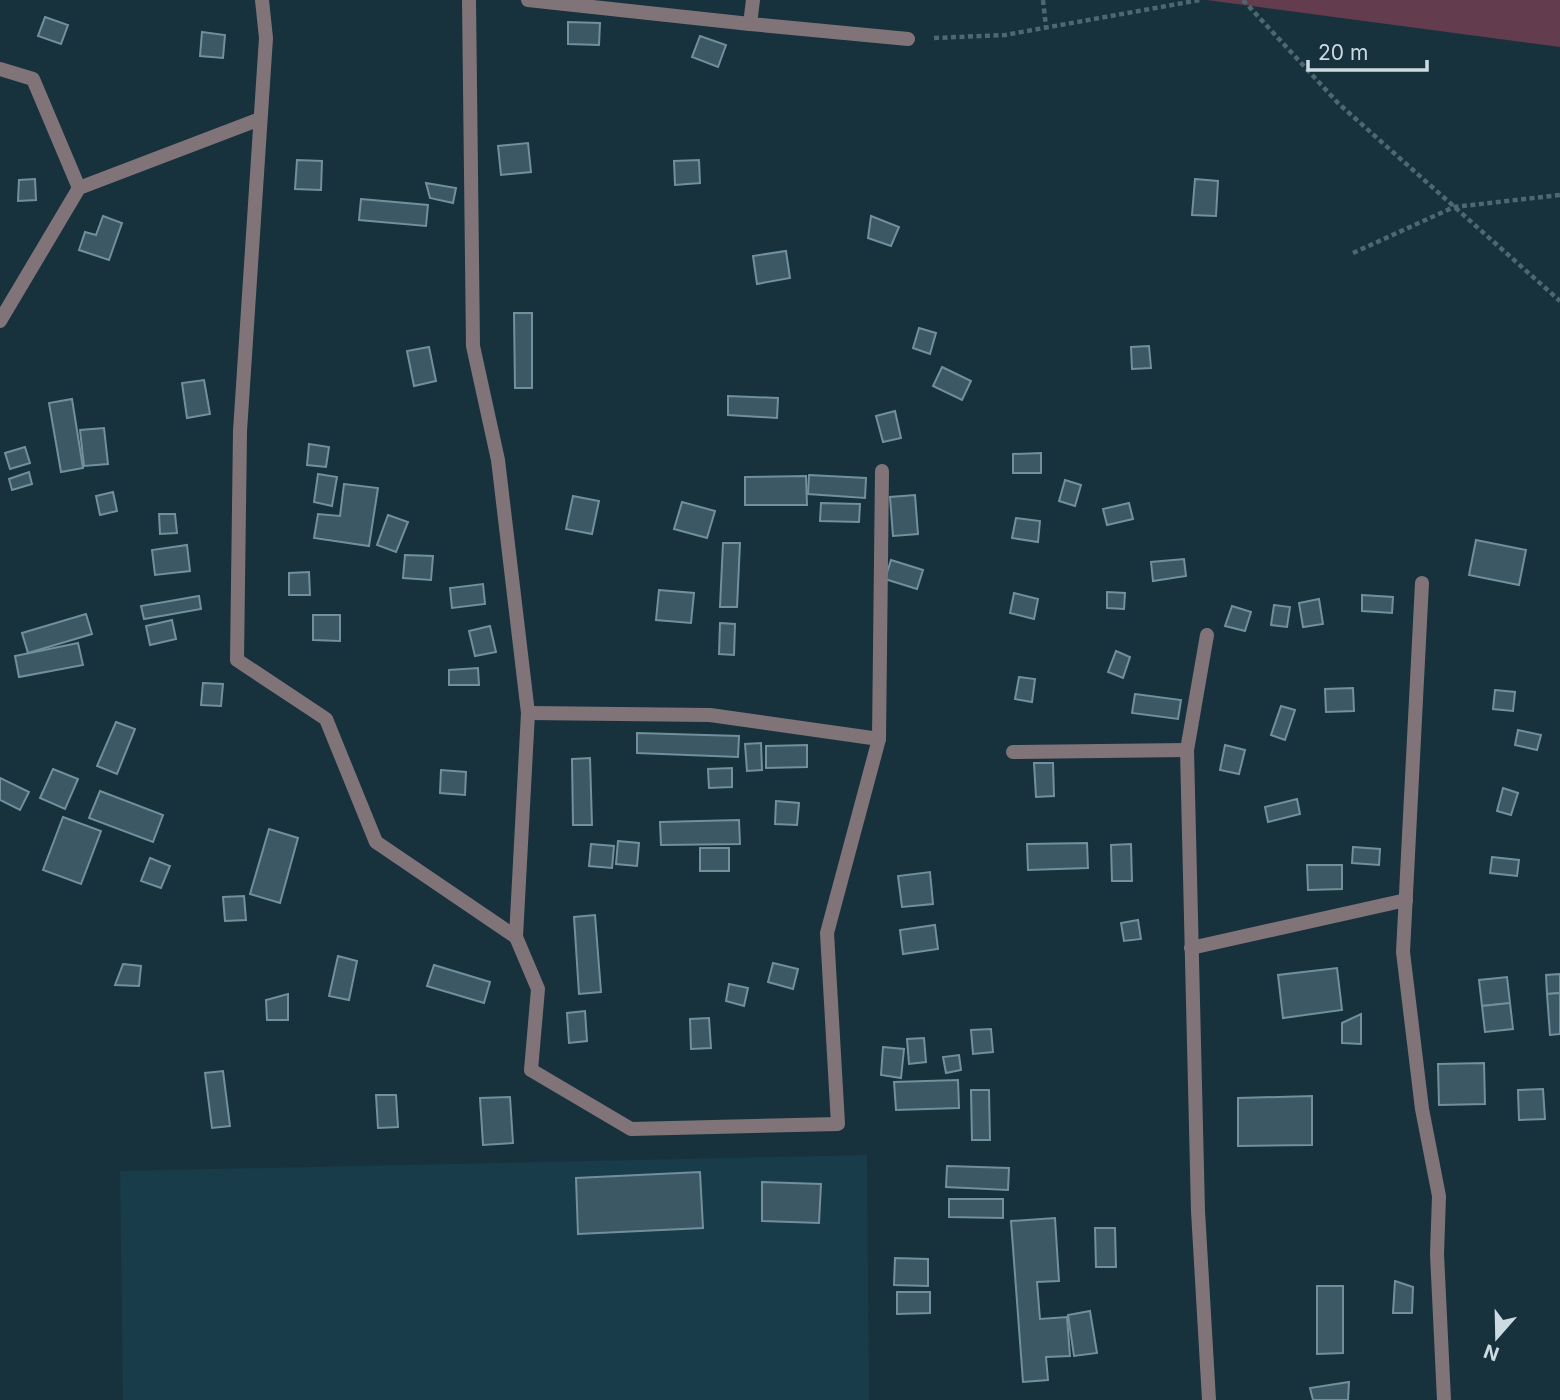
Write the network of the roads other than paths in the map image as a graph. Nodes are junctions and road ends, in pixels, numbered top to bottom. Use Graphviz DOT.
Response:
graph roads {
  1 [pos="262,0"];
  2 [pos="469,0"];
  3 [pos="528,0"];
  4 [pos="753,0"];
  5 [pos="750,24"];
  6 [pos="908,39"];
  7 [pos="0,69"];
  8 [pos="260,119"];
  9 [pos="79,188"];
  10 [pos="0,321"];
  11 [pos="881,471"];
  12 [pos="1422,583"];
  13 [pos="1207,635"];
  14 [pos="528,713"];
  15 [pos="879,739"];
  16 [pos="1186,750"];
  17 [pos="1013,752"];
  18 [pos="1406,900"];
  19 [pos="516,937"];
  20 [pos="1191,948"];
  21 [pos="1209,1400"];
  22 [pos="1444,1400"];
  1 -- 8 [label="street"];
  2 -- 14 [label="street"];
  3 -- 5 [label="street"];
  4 -- 5 [label="street"];
  5 -- 6 [label="street"];
  7 -- 9 [label="street"];
  8 -- 9 [label="street"];
  8 -- 19 [label="street"];
  9 -- 10 [label="street"];
  11 -- 15 [label="street"];
  12 -- 18 [label="street"];
  13 -- 16 [label="street"];
  14 -- 15 [label="street"];
  14 -- 19 [label="street"];
  15 -- 19 [label="street"];
  16 -- 17 [label="street"];
  16 -- 20 [label="street"];
  18 -- 20 [label="street"];
  18 -- 22 [label="street"];
  20 -- 21 [label="street"];
}
